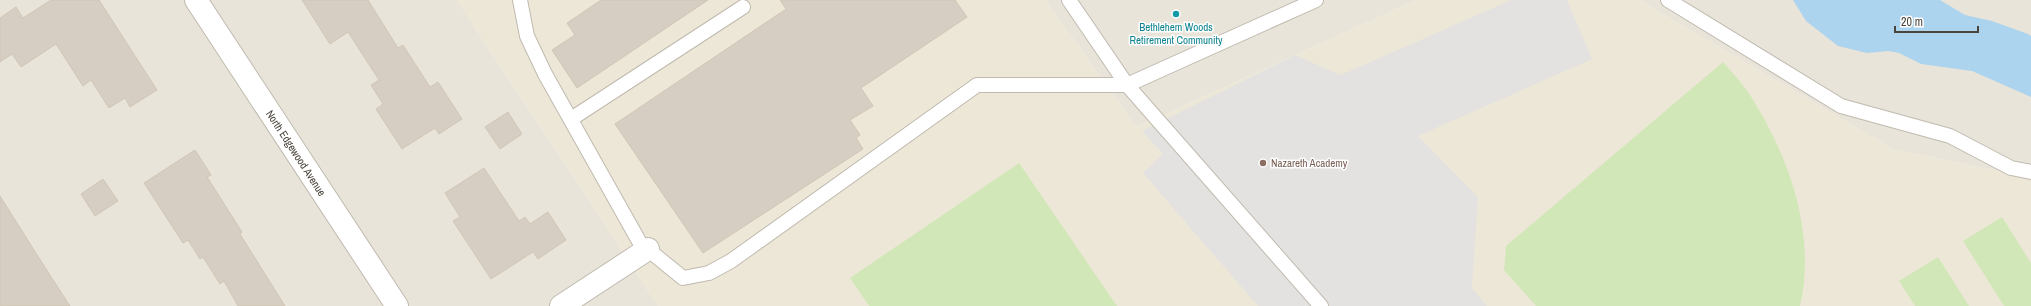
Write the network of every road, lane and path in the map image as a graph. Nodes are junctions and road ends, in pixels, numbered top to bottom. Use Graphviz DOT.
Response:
graph roads {
  1 [pos="196,0"];
  2 [pos="520,0"];
  3 [pos="1069,0"];
  4 [pos="1316,0"];
  5 [pos="1668,0"];
  6 [pos="743,7"];
  7 [pos="1127,85"];
  8 [pos="571,119"];
  9 [pos="2031,172"];
  10 [pos="648,249"];
  11 [pos="397,306"];
  12 [pos="561,306"];
  13 [pos="1321,306"];
  1 -- 11 [label="street, North Edgewood Avenue"];
  2 -- 8 [label="lane"];
  3 -- 7 [label="lane"];
  4 -- 7 [label="lane"];
  5 -- 9 [label="lane"];
  6 -- 8 [label="lane"];
  7 -- 10 [label="lane"];
  7 -- 13 [label="lane"];
  8 -- 10 [label="lane"];
  10 -- 12 [label="street"];
}
